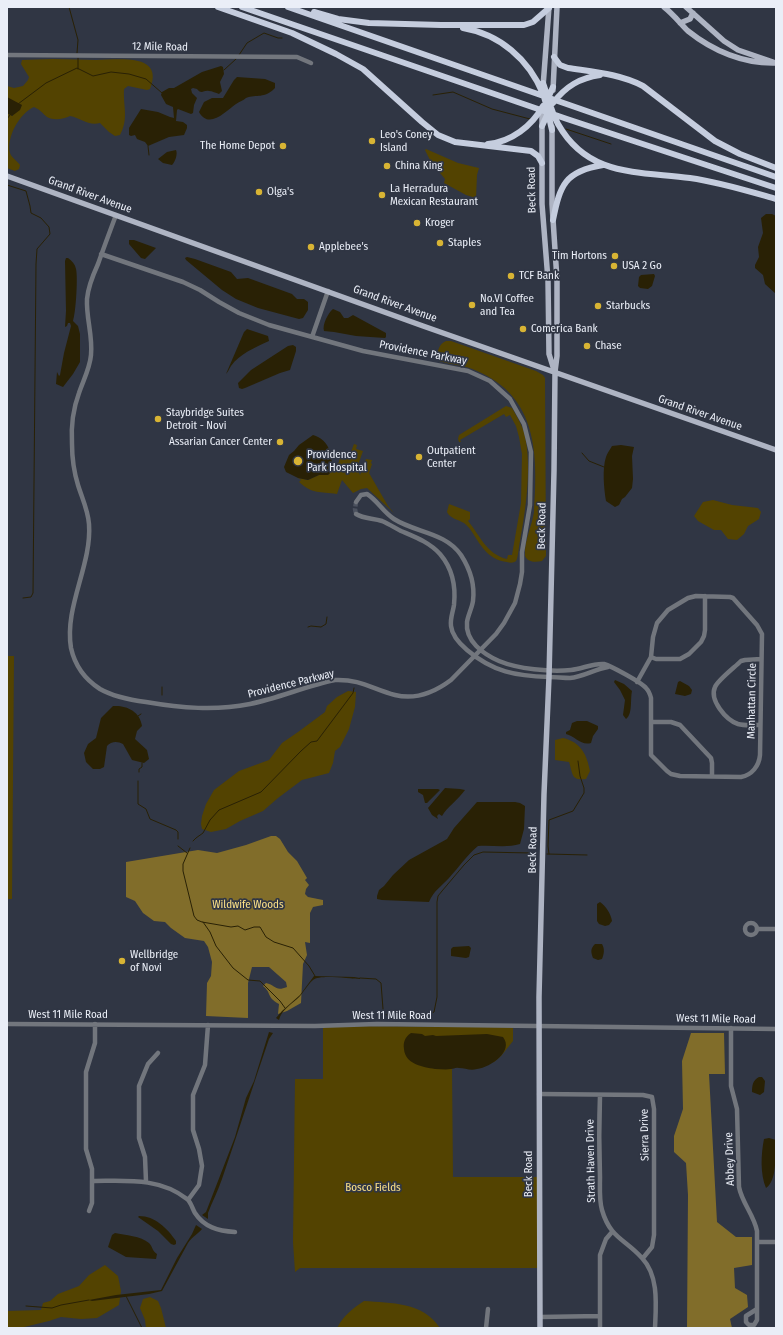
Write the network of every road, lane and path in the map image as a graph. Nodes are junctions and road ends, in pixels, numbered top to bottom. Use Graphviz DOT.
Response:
graph roads {
  1 [pos="218,7"];
  2 [pos="242,7"];
  3 [pos="289,7"];
  4 [pos="557,7"];
  5 [pos="664,7"];
  6 [pos="686,7"];
  7 [pos="549,8"];
  8 [pos="693,13"];
  9 [pos="680,23"];
  10 [pos="441,25"];
  11 [pos="724,41"];
  12 [pos="717,50"];
  13 [pos="7,55"];
  14 [pos="554,57"];
  15 [pos="311,63"];
  16 [pos="776,63"];
  17 [pos="616,75"];
  18 [pos="543,84"];
  19 [pos="553,87"];
  20 [pos="545,100"];
  21 [pos="551,108"];
  22 [pos="542,126"];
  23 [pos="552,130"];
  24 [pos="473,145"];
  25 [pos="542,163"];
  26 [pos="603,165"];
  27 [pos="776,168"];
  28 [pos="7,176"];
  29 [pos="776,177"];
  30 [pos="776,188"];
  31 [pos="776,199"];
  32 [pos="116,215"];
  33 [pos="553,220"];
  34 [pos="101,254"];
  35 [pos="548,280"];
  36 [pos="557,280"];
  37 [pos="328,291"];
  38 [pos="312,338"];
  39 [pos="555,372"];
  40 [pos="776,450"];
  41 [pos="356,502"];
  42 [pos="356,514"];
  43 [pos="705,596"];
  44 [pos="481,650"];
  45 [pos="475,656"];
  46 [pos="651,658"];
  47 [pos="761,659"];
  48 [pos="609,666"];
  49 [pos="587,667"];
  50 [pos="549,669"];
  51 [pos="574,670"];
  52 [pos="588,673"];
  53 [pos="549,677"];
  54 [pos="574,677"];
  55 [pos="637,682"];
  56 [pos="651,722"];
  57 [pos="760,725"];
  58 [pos="712,776"];
  59 [pos="757,929"];
  60 [pos="776,929"];
  61 [pos="7,1024"];
  62 [pos="95,1024"];
  63 [pos="208,1025"];
  64 [pos="539,1026"];
  65 [pos="731,1028"];
  66 [pos="776,1029"];
  67 [pos="158,1053"];
  68 [pos="539,1094"];
  69 [pos="600,1095"];
  70 [pos="92,1181"];
  71 [pos="146,1181"];
  72 [pos="188,1200"];
  73 [pos="89,1211"];
  74 [pos="234,1232"];
  75 [pos="612,1232"];
  76 [pos="757,1242"];
  77 [pos="776,1242"];
  78 [pos="643,1258"];
  79 [pos="488,1309"];
  80 [pos="757,1309"];
  81 [pos="600,1316"];
  82 [pos="540,1317"];
  83 [pos="486,1328"];
  84 [pos="540,1328"];
  85 [pos="600,1328"];
  86 [pos="655,1328"];
  1 -- 24 [label="highway"];
  2 -- 30 [label="highway"];
  3 -- 10 [label="highway"];
  3 -- 29 [label="highway"];
  4 -- 14 [label="main road"];
  5 -- 9 [label="main road"];
  6 -- 8 [label="main road"];
  7 -- 10 [label="highway"];
  7 -- 18 [label="main road"];
  8 -- 9 [label="main road"];
  8 -- 11 [label="main road"];
  9 -- 12 [label="main road"];
  10 -- 20 [label="highway"];
  11 -- 12 [label="main road"];
  11 -- 16 [label="main road"];
  12 -- 16 [label="main road"];
  13 -- 15 [label="street, 12 Mile Road"];
  14 -- 17 [label="highway"];
  14 -- 19 [label="main road"];
  17 -- 21 [label="highway"];
  17 -- 27 [label="highway"];
  18 -- 20 [label="highway"];
  19 -- 20 [label="highway"];
  19 -- 21 [label="main road"];
  20 -- 21 [label="highway"];
  20 -- 22 [label="main road, Beck Road"];
  20 -- 24 [label="highway"];
  21 -- 22 [label="highway"];
  21 -- 23 [label="highway"];
  21 -- 26 [label="highway"];
  22 -- 25 [label="main road, Beck Road"];
  23 -- 33 [label="main road, Beck Road"];
  24 -- 25 [label="highway"];
  25 -- 35 [label="main road, Beck Road"];
  26 -- 31 [label="highway"];
  26 -- 33 [label="highway"];
  28 -- 32 [label="main road, Grand River Avenue"];
  32 -- 34 [label="street, Providence Parkway"];
  32 -- 37 [label="main road, Grand River Avenue"];
  33 -- 36 [label="main road, Beck Road"];
  34 -- 38 [label="street, Providence Parkway"];
  34 -- 45 [label="street, Providence Parkway"];
  35 -- 36 [label="street"];
  35 -- 39 [label="main road, Beck Road"];
  36 -- 39 [label="main road, Beck Road"];
  37 -- 38 [label="street"];
  37 -- 39 [label="main road, Grand River Avenue"];
  38 -- 44 [label="street, Providence Parkway"];
  39 -- 40 [label="main road, Grand River Avenue"];
  39 -- 50 [label="main road, Beck Road"];
  41 -- 44 [label="street"];
  42 -- 45 [label="street"];
  43 -- 46 [label="street, Manhattan Circle"];
  43 -- 46 [label="street"];
  43 -- 47 [label="street, Manhattan Circle"];
  44 -- 45 [label="street, Providence Parkway"];
  44 -- 50 [label="street"];
  45 -- 53 [label="street"];
  46 -- 55 [label="street, Manhattan Circle"];
  47 -- 57 [label="street, Manhattan Circle"];
  47 -- 57 [label="street"];
  48 -- 49 [label="street"];
  48 -- 52 [label="street"];
  48 -- 55 [label="street"];
  49 -- 51 [label="street"];
  49 -- 52 [label="street"];
  50 -- 51 [label="street"];
  50 -- 53 [label="main road, Beck Road"];
  51 -- 54 [label="street"];
  52 -- 54 [label="street"];
  53 -- 54 [label="street"];
  53 -- 64 [label="main road, Beck Road"];
  55 -- 56 [label="street, Manhattan Circle"];
  56 -- 58 [label="street"];
  56 -- 58 [label="street, Manhattan Circle"];
  57 -- 58 [label="street, Manhattan Circle"];
  59 -- 60 [label="street"];
  61 -- 62 [label="street, West 11 Mile Road"];
  62 -- 63 [label="street, West 11 Mile Road"];
  62 -- 70 [label="street"];
  63 -- 64 [label="street, West 11 Mile Road"];
  63 -- 72 [label="street"];
  64 -- 65 [label="street, West 11 Mile Road"];
  64 -- 68 [label="main road, Beck Road"];
  65 -- 66 [label="street, West 11 Mile Road"];
  65 -- 76 [label="street, Abbey Drive"];
  67 -- 71 [label="street"];
  68 -- 69 [label="street, Sierra Drive"];
  68 -- 82 [label="main road, Beck Road"];
  69 -- 75 [label="street, Strath Haven Drive"];
  69 -- 78 [label="street, Sierra Drive"];
  70 -- 71 [label="street"];
  70 -- 73 [label="street"];
  71 -- 72 [label="street"];
  72 -- 74 [label="street"];
  75 -- 78 [label="street, Strath Haven Drive"];
  75 -- 81 [label="street"];
  76 -- 77 [label="street"];
  76 -- 80 [label="street, Abbey Drive"];
  78 -- 86 [label="street, Strath Haven Drive"];
  79 -- 83 [label="street"];
  81 -- 82 [label="street"];
  81 -- 85 [label="street"];
  82 -- 84 [label="main road, Beck Road"];
}
